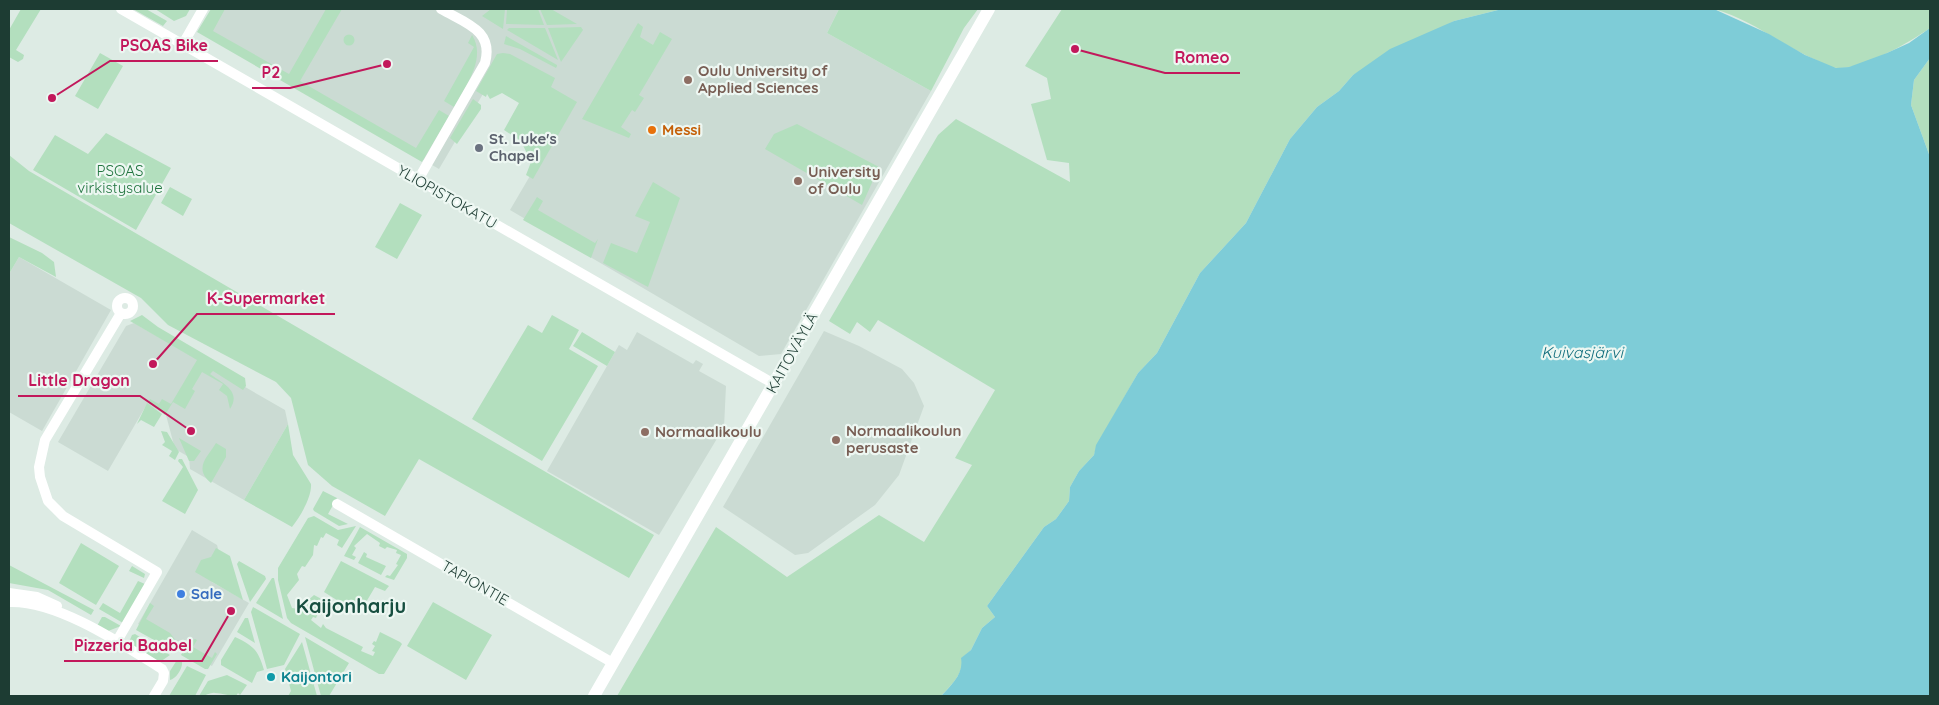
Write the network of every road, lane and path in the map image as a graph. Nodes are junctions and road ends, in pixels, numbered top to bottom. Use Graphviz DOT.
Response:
graph roads {
  1 [pos="121,9"];
  2 [pos="203,9"];
  3 [pos="441,9"];
  4 [pos="989,9"];
  5 [pos="183,44"];
  6 [pos="418,180"];
  7 [pos="121,313"];
  8 [pos="774,384"];
  9 [pos="337,504"];
  10 [pos="9,593"];
  11 [pos="9,602"];
  12 [pos="87,625"];
  13 [pos="116,642"];
  14 [pos="613,663"];
  15 [pos="154,696"];
  16 [pos="594,696"];
  1 -- 5 [label="street, YLIOPISTOKATU"];
  2 -- 5 [label="street"];
  3 -- 6 [label="street"];
  4 -- 8 [label="street, KAITOVÄYLÄ"];
  5 -- 6 [label="street, YLIOPISTOKATU"];
  6 -- 8 [label="street, YLIOPISTOKATU"];
  7 -- 13 [label="street"];
  8 -- 14 [label="street, KAITOVÄYLÄ"];
  9 -- 14 [label="street, TAPIONTIE"];
  10 -- 12 [label="street"];
  11 -- 12 [label="street"];
  12 -- 13 [label="street"];
  13 -- 15 [label="street"];
  14 -- 16 [label="street, KAITOVÄYLÄ"];
}
